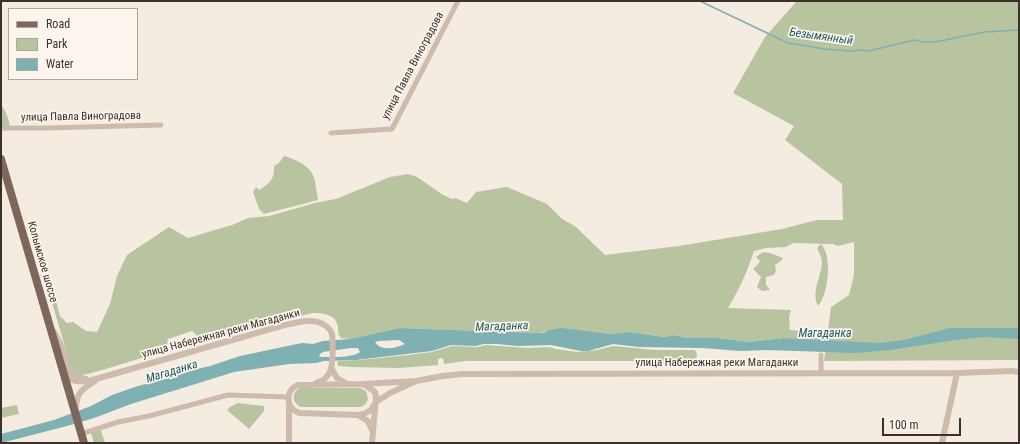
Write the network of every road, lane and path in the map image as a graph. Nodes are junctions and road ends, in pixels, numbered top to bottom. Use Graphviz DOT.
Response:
graph roads {
  1 [pos="458,1"];
  2 [pos="161,125"];
  3 [pos="1,128"];
  4 [pos="331,133"];
  5 [pos="1,159"];
  6 [pos="47,320"];
  7 [pos="821,356"];
  8 [pos="331,368"];
  9 [pos="62,372"];
  10 [pos="1019,372"];
  11 [pos="821,373"];
  12 [pos="957,373"];
  13 [pos="102,377"];
  14 [pos="416,381"];
  15 [pos="315,384"];
  16 [pos="363,384"];
  17 [pos="354,385"];
  18 [pos="288,400"];
  19 [pos="74,402"];
  20 [pos="376,402"];
  21 [pos="305,414"];
  22 [pos="358,415"];
  23 [pos="290,428"];
  24 [pos="80,432"];
  25 [pos="372,432"];
  26 [pos="84,443"];
  27 [pos="289,443"];
  28 [pos="372,443"];
  29 [pos="942,443"];
  1 -- 4 [label="street, улица Павла Виноградова"];
  2 -- 3 [label="street, улица Павла Виноградова"];
  5 -- 6 [label="main road, Колымское шоссе"];
  6 -- 9 [label="main road, Колымское шоссе"];
  6 -- 13 [label="street"];
  7 -- 11 [label="street"];
  8 -- 13 [label="street, улица Набережная реки Магаданки"];
  8 -- 15 [label="street"];
  8 -- 17 [label="street"];
  9 -- 13 [label="street"];
  9 -- 19 [label="main road, Колымское шоссе"];
  10 -- 12 [label="street, улица Набережная реки Магаданки"];
  11 -- 12 [label="street, улица Набережная реки Магаданки"];
  11 -- 14 [label="street, улица Набережная реки Магаданки"];
  12 -- 29 [label="street"];
  13 -- 19 [label="street"];
  14 -- 16 [label="street, улица Набережная реки Магаданки"];
  14 -- 20 [label="street, улица Набережная реки Магаданки"];
  15 -- 17 [label="street, улица Набережная реки Магаданки"];
  15 -- 18 [label="street, улица Набережная реки Магаданки"];
  16 -- 17 [label="street, улица Набережная реки Магаданки"];
  16 -- 20 [label="street"];
  18 -- 21 [label="street"];
  18 -- 23 [label="street"];
  18 -- 24 [label="street"];
  19 -- 24 [label="main road, Колымское шоссе"];
  20 -- 22 [label="street, улица Набережная реки Магаданки"];
  20 -- 25 [label="street"];
  21 -- 22 [label="street"];
  21 -- 23 [label="street"];
  22 -- 25 [label="street"];
  23 -- 27 [label="street"];
  24 -- 26 [label="main road, Колымское шоссе"];
  25 -- 28 [label="street"];
}
